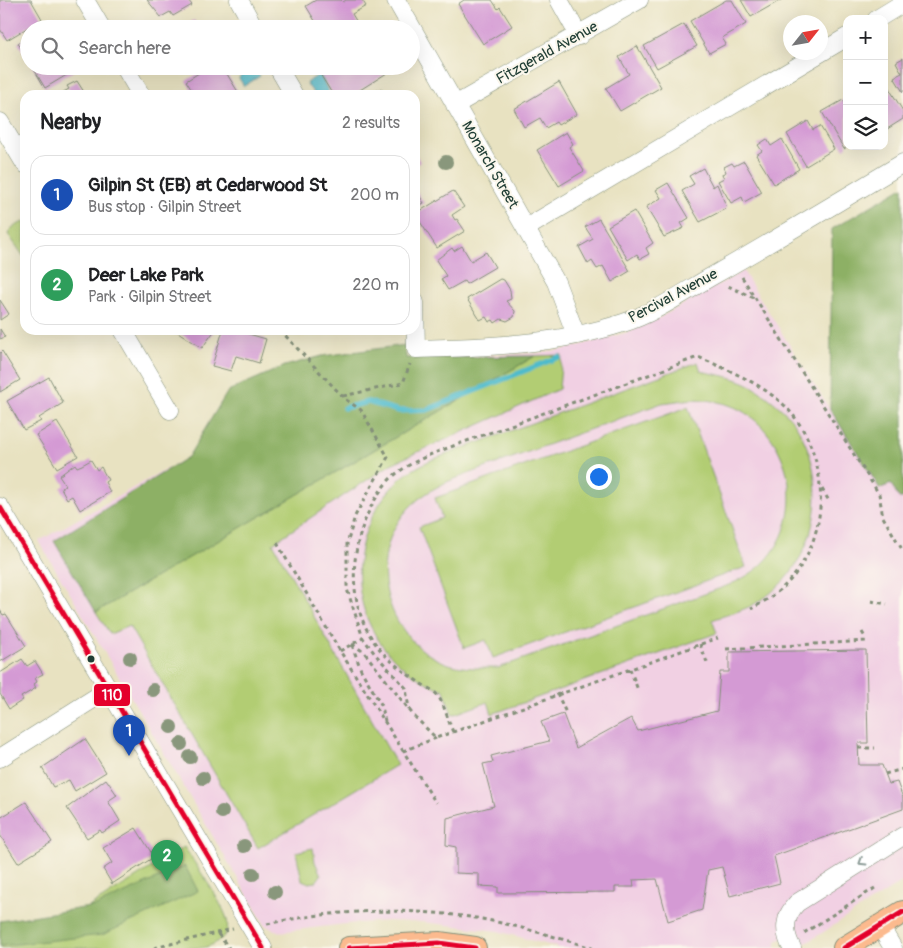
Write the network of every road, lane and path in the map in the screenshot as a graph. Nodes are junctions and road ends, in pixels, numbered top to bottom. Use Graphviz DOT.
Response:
graph roads {
  1 [pos="85,0"];
  2 [pos="238,0"];
  3 [pos="396,0"];
  4 [pos="559,0"];
  5 [pos="639,0"];
  6 [pos="903,3"];
  7 [pos="884,15"];
  8 [pos="97,20"];
  9 [pos="250,20"];
  10 [pos="407,20"];
  11 [pos="579,36"];
  12 [pos="843,39"];
  13 [pos="420,43"];
  14 [pos="129,75"];
  15 [pos="282,75"];
  16 [pos="138,90"];
  17 [pos="291,90"];
  18 [pos="455,105"];
  19 [pos="0,122"];
  20 [pos="20,156"];
  21 [pos="903,163"];
  22 [pos="526,228"];
  23 [pos="733,264"];
  24 [pos="725,285"];
  25 [pos="755,298"];
  26 [pos="126,335"];
  27 [pos="285,335"];
  28 [pos="416,335"];
  29 [pos="576,335"];
  30 [pos="416,349"];
  31 [pos="344,398"];
  32 [pos="170,410"];
  33 [pos="821,488"];
  34 [pos="829,502"];
  35 [pos="0,507"];
  36 [pos="277,542"];
  37 [pos="903,551"];
  38 [pos="871,601"];
  39 [pos="887,604"];
  40 [pos="751,609"];
  41 [pos="862,632"];
  42 [pos="865,637"];
  43 [pos="363,638"];
  44 [pos="718,638"];
  45 [pos="868,642"];
  46 [pos="352,644"];
  47 [pos="700,644"];
  48 [pos="726,649"];
  49 [pos="340,651"];
  50 [pos="708,665"];
  51 [pos="630,669"];
  52 [pos="109,689"];
  53 [pos="638,690"];
  54 [pos="557,694"];
  55 [pos="410,710"];
  56 [pos="566,713"];
  57 [pos="385,723"];
  58 [pos="453,732"];
  59 [pos="436,738"];
  60 [pos="858,748"];
  61 [pos="874,748"];
  62 [pos="403,750"];
  63 [pos="0,758"];
  64 [pos="903,769"];
  65 [pos="886,774"];
  66 [pos="436,803"];
  67 [pos="903,836"];
  68 [pos="878,886"];
  69 [pos="903,912"];
  70 [pos="266,925"];
  71 [pos="880,926"];
  72 [pos="796,942"];
  73 [pos="154,948"];
  74 [pos="229,948"];
  75 [pos="263,948"];
  76 [pos="349,948"];
  77 [pos="475,948"];
  78 [pos="592,948"];
  79 [pos="844,948"];
  80 [pos="893,948"];
  1 -- 8 [label="street"];
  2 -- 9 [label="street"];
  3 -- 10 [label="street, Monarch Street"];
  4 -- 11 [label="street"];
  5 -- 11 [label="street, Fitzgerald Avenue"];
  6 -- 7 [label="street"];
  11 -- 18 [label="street, Fitzgerald Avenue"];
  12 -- 22 [label="street"];
  13 -- 18 [label="street, Monarch Street"];
  14 -- 16 [label="street"];
  15 -- 17 [label="street"];
  18 -- 22 [label="street, Monarch Street"];
  19 -- 20 [label="street"];
  21 -- 23 [label="street, Percival Avenue"];
  22 -- 29 [label="street, Monarch Street"];
  23 -- 25 [label="path"];
  23 -- 29 [label="street, Percival Avenue"];
  24 -- 25 [label="path"];
  25 -- 37 [label="path"];
  26 -- 32 [label="street"];
  27 -- 31 [label="path"];
  28 -- 30 [label="street"];
  29 -- 30 [label="street, Percival Avenue"];
  30 -- 31 [label="path"];
  31 -- 43 [label="path"];
  33 -- 34 [label="path"];
  33 -- 40 [label="path"];
  33 -- 58 [label="path"];
  35 -- 52 [label="street"];
  36 -- 49 [label="path"];
  38 -- 39 [label="path"];
  41 -- 42 [label="path"];
  43 -- 46 [label="path"];
  43 -- 55 [label="path"];
  44 -- 47 [label="path"];
  45 -- 48 [label="path"];
  46 -- 49 [label="path"];
  46 -- 55 [label="path"];
  46 -- 57 [label="path"];
  47 -- 50 [label="path"];
  47 -- 51 [label="path"];
  49 -- 57 [label="path"];
  51 -- 53 [label="path"];
  51 -- 54 [label="path"];
  52 -- 63 [label="street"];
  52 -- 75 [label="street"];
  54 -- 56 [label="path"];
  54 -- 58 [label="path"];
  55 -- 59 [label="path"];
  57 -- 62 [label="path"];
  58 -- 59 [label="path"];
  59 -- 62 [label="path"];
  60 -- 61 [label="path"];
  62 -- 66 [label="path"];
  64 -- 65 [label="path"];
  67 -- 72 [label="street, one-way"];
  68 -- 72 [label="path"];
  69 -- 71 [label="main road"];
  70 -- 78 [label="path"];
  71 -- 79 [label="main road"];
  71 -- 80 [label="street"];
  73 -- 74 [label="path"];
  76 -- 77 [label="main road"];
}
